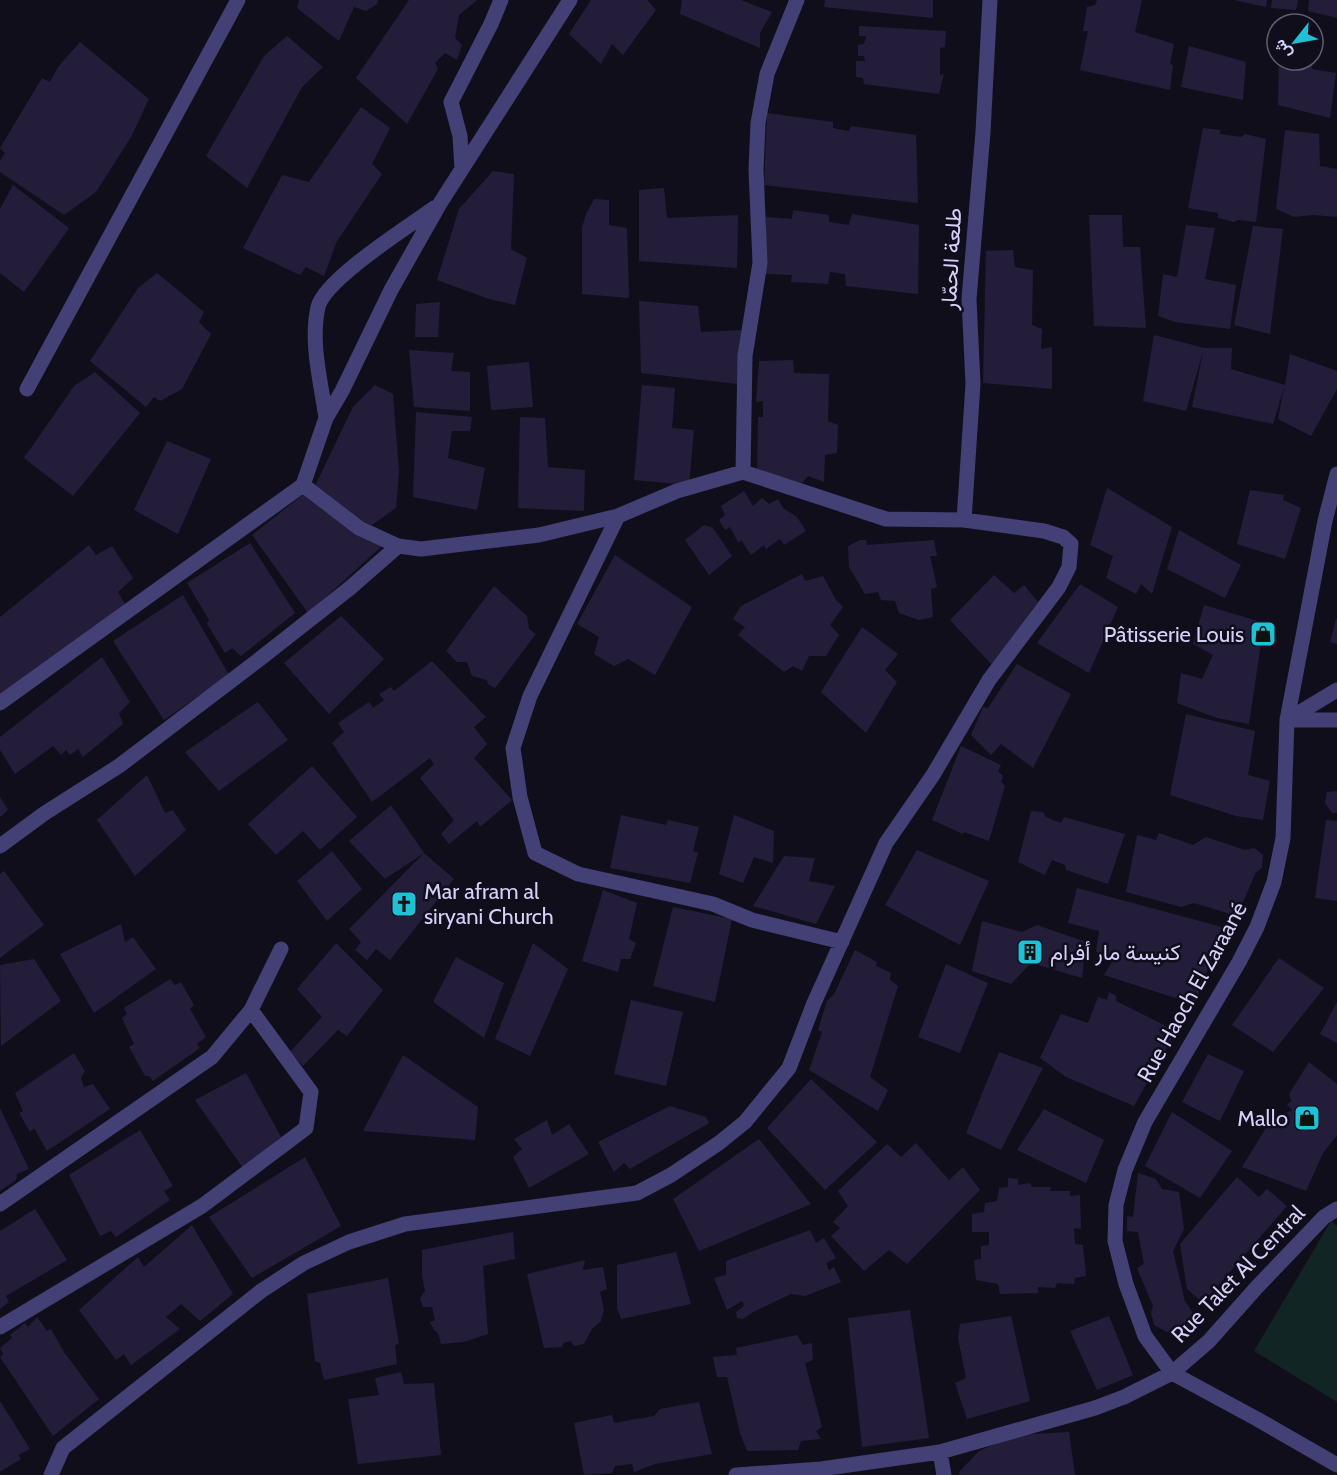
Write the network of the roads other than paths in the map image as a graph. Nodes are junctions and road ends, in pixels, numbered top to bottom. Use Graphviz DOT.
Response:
graph roads {
  1 [pos="238,0"];
  2 [pos="501,0"];
  3 [pos="570,0"];
  4 [pos="797,0"];
  5 [pos="990,0"];
  6 [pos="462,169"];
  7 [pos="439,205"];
  8 [pos="27,389"];
  9 [pos="326,418"];
  10 [pos="743,472"];
  11 [pos="1337,474"];
  12 [pos="303,485"];
  13 [pos="618,516"];
  14 [pos="964,520"];
  15 [pos="398,546"];
  16 [pos="1337,690"];
  17 [pos="0,704"];
  18 [pos="1287,720"];
  19 [pos="1337,720"];
  20 [pos="0,846"];
  21 [pos="842,942"];
  22 [pos="281,949"];
  23 [pos="251,1010"];
  24 [pos="0,1204"];
  25 [pos="1337,1209"];
  26 [pos="0,1327"];
  27 [pos="1172,1373"];
  28 [pos="940,1452"];
  29 [pos="1337,1465"];
  30 [pos="51,1475"];
  31 [pos="736,1475"];
  32 [pos="944,1475"];
  1 -- 8 [label="street"];
  2 -- 6 [label="street"];
  3 -- 6 [label="street"];
  4 -- 10 [label="street"];
  5 -- 14 [label="street, طلعة الحمّار"];
  6 -- 7 [label="street"];
  7 -- 9 [label="street"];
  7 -- 9 [label="street"];
  9 -- 12 [label="street"];
  10 -- 13 [label="street"];
  10 -- 14 [label="street"];
  11 -- 18 [label="street, Rue Haoch El Zaraané"];
  12 -- 15 [label="street"];
  12 -- 17 [label="street"];
  13 -- 15 [label="street"];
  13 -- 21 [label="street"];
  14 -- 21 [label="street"];
  15 -- 20 [label="street"];
  16 -- 18 [label="street"];
  18 -- 19 [label="street"];
  18 -- 27 [label="street, Rue Haoch El Zaraané"];
  21 -- 30 [label="street"];
  22 -- 23 [label="street"];
  23 -- 24 [label="street"];
  23 -- 26 [label="street"];
  25 -- 27 [label="street, Rue Talet Al Central"];
  27 -- 28 [label="street, Rue Talet Al Central"];
  27 -- 29 [label="street"];
  28 -- 31 [label="street, Rue Talet Al Central"];
  28 -- 32 [label="street"];
}
